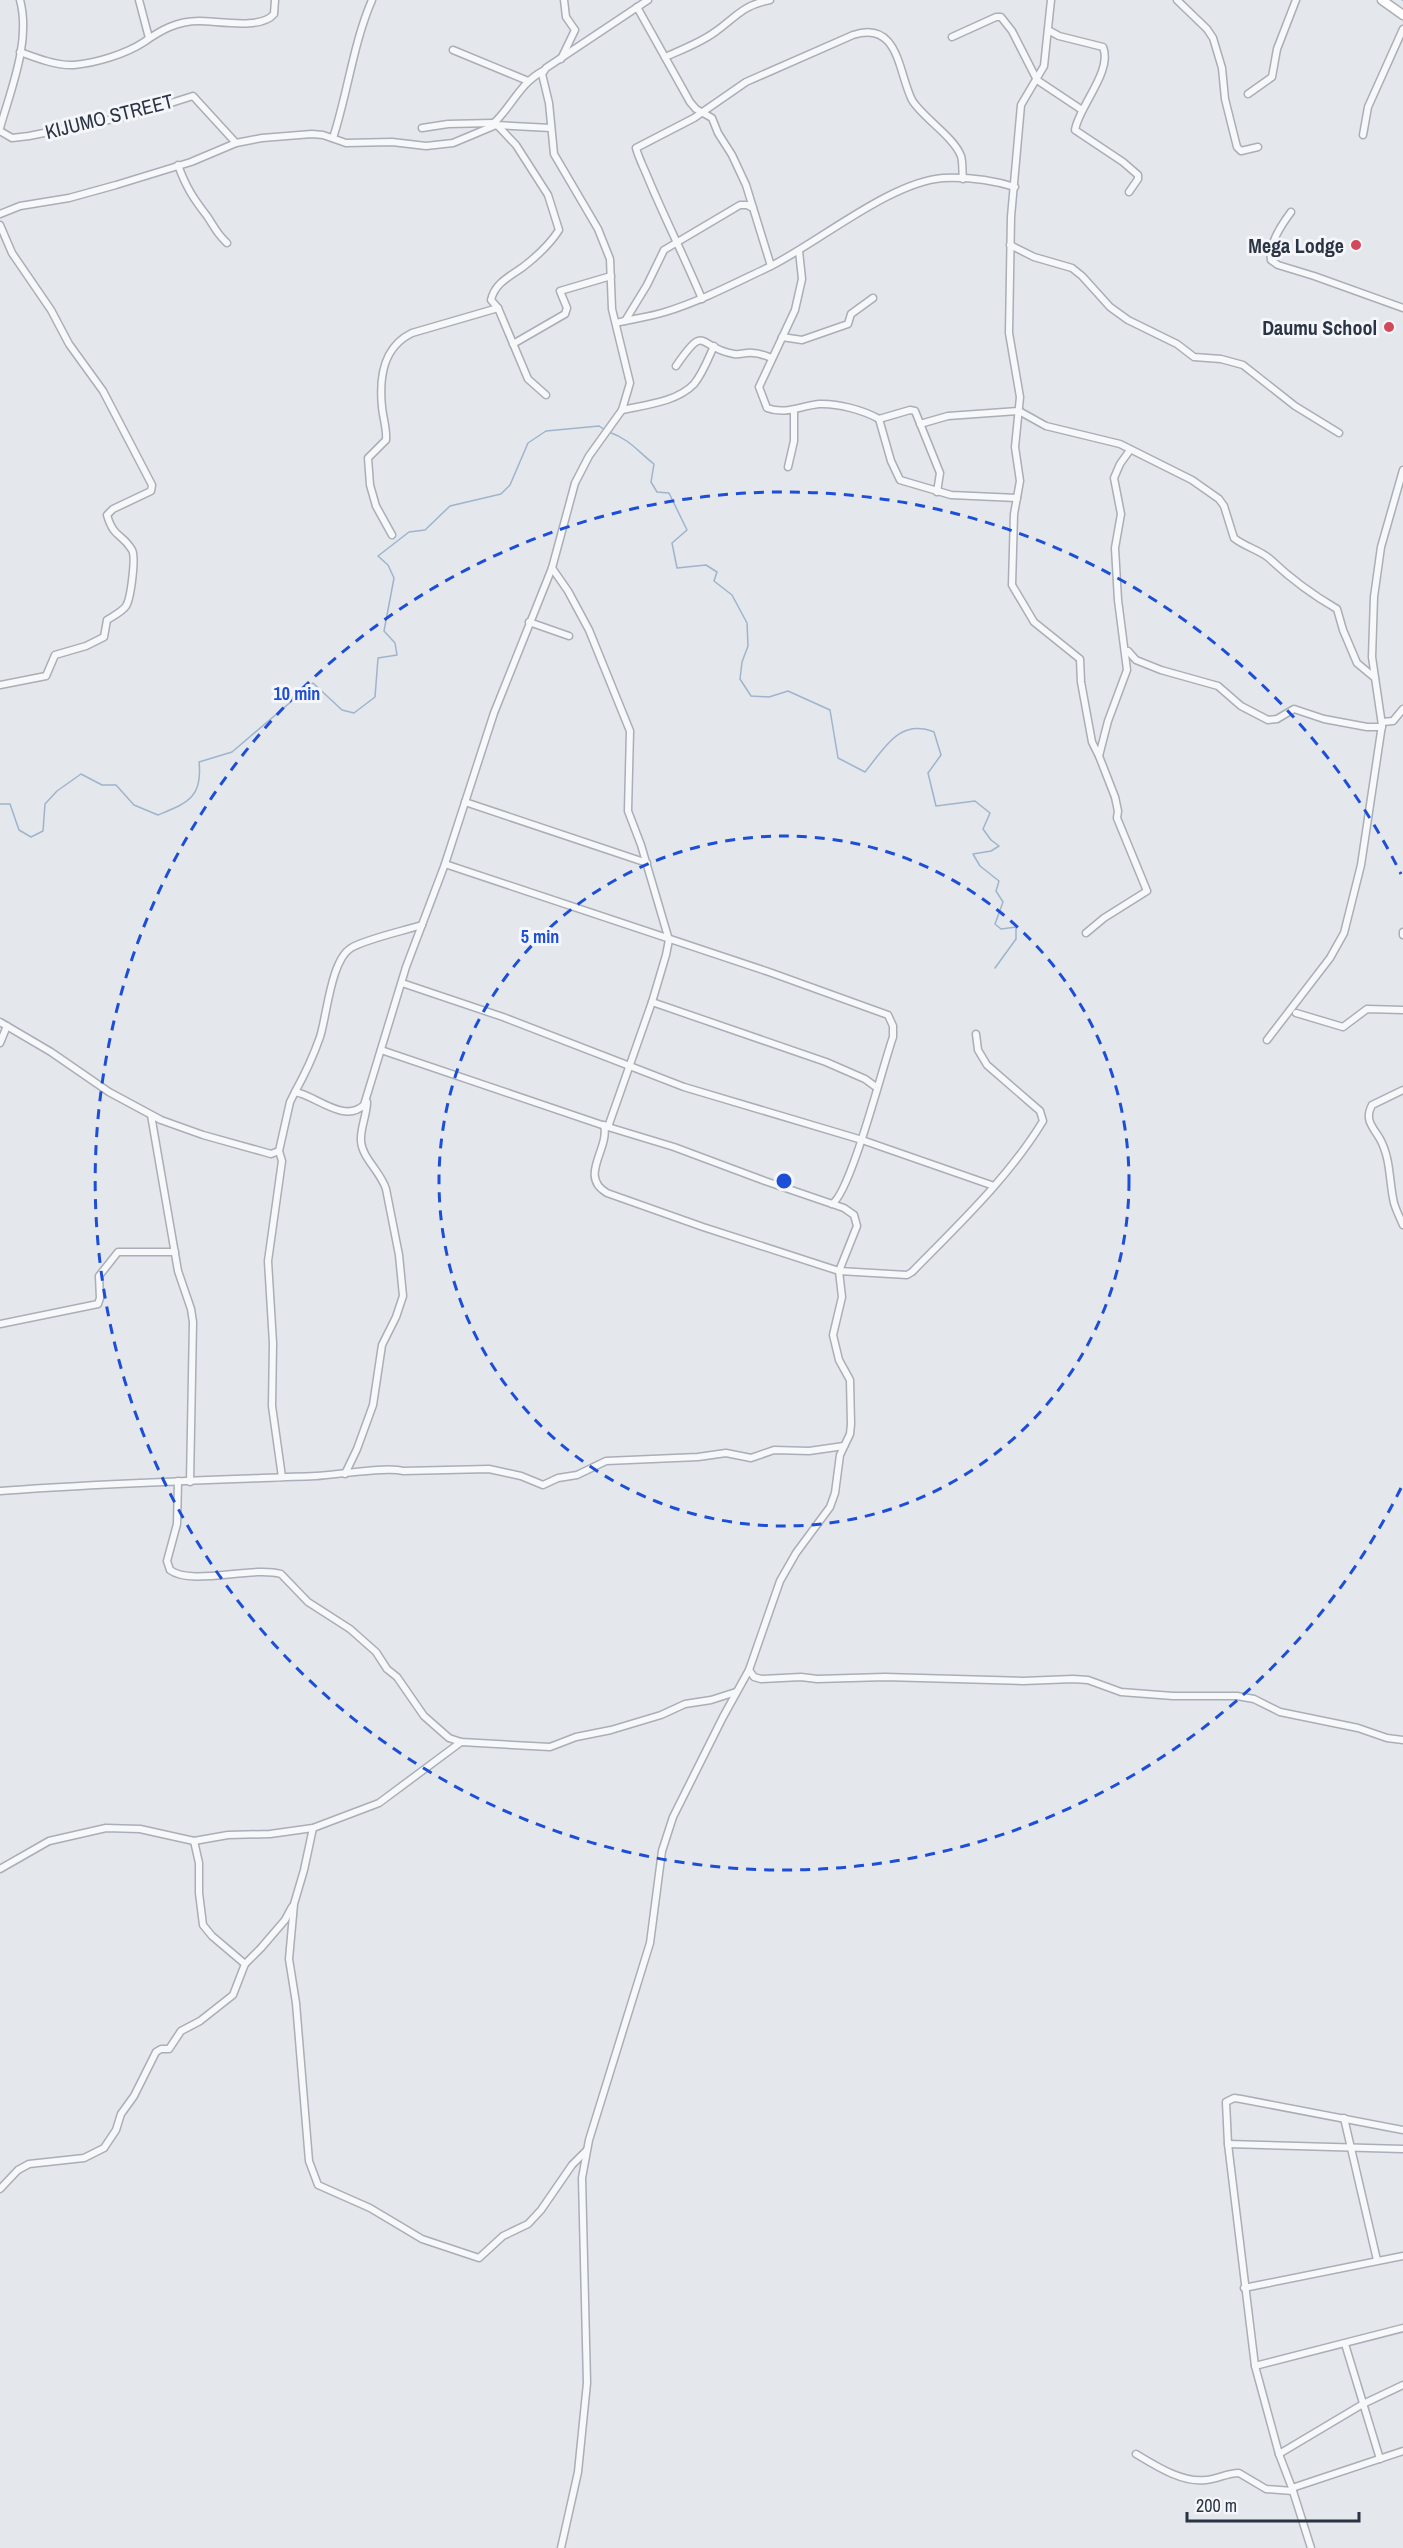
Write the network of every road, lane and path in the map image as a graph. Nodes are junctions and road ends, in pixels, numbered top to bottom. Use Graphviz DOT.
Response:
graph roads {
  1 [pos="20,0"];
  2 [pos="139,0"];
  3 [pos="275,0"];
  4 [pos="372,0"];
  5 [pos="564,0"];
  6 [pos="648,0"];
  7 [pos="770,0"];
  8 [pos="1051,0"];
  9 [pos="1177,0"];
  10 [pos="1296,0"];
  11 [pos="1382,0"];
  12 [pos="637,7"];
  13 [pos="1403,15"];
  14 [pos="1403,29"];
  15 [pos="1048,30"];
  16 [pos="952,37"];
  17 [pos="149,38"];
  18 [pos="453,50"];
  19 [pos="20,52"];
  20 [pos="665,57"];
  21 [pos="561,60"];
  22 [pos="543,71"];
  23 [pos="1037,80"];
  24 [pos="528,81"];
  25 [pos="1248,94"];
  26 [pos="696,109"];
  27 [pos="1082,110"];
  28 [pos="704,112"];
  29 [pos="694,118"];
  30 [pos="496,124"];
  31 [pos="422,128"];
  32 [pos="551,128"];
  33 [pos="0,130"];
  34 [pos="1363,135"];
  35 [pos="333,138"];
  36 [pos="236,143"];
  37 [pos="1258,147"];
  38 [pos="178,165"];
  39 [pos="1014,177"];
  40 [pos="963,179"];
  41 [pos="999,182"];
  42 [pos="1015,187"];
  43 [pos="1130,192"];
  44 [pos="753,208"];
  45 [pos="1291,212"];
  46 [pos="0,214"];
  47 [pos="0,225"];
  48 [pos="675,242"];
  49 [pos="227,243"];
  50 [pos="1010,245"];
  51 [pos="799,251"];
  52 [pos="771,266"];
  53 [pos="611,276"];
  54 [pos="873,298"];
  55 [pos="702,299"];
  56 [pos="498,308"];
  57 [pos="1403,308"];
  58 [pos="625,321"];
  59 [pos="616,323"];
  60 [pos="782,337"];
  61 [pos="513,344"];
  62 [pos="714,346"];
  63 [pos="772,358"];
  64 [pos="676,366"];
  65 [pos="546,394"];
  66 [pos="622,410"];
  67 [pos="794,410"];
  68 [pos="1019,411"];
  69 [pos="879,419"];
  70 [pos="920,424"];
  71 [pos="1339,433"];
  72 [pos="1130,450"];
  73 [pos="788,467"];
  74 [pos="1403,470"];
  75 [pos="937,492"];
  76 [pos="1017,498"];
  77 [pos="392,534"];
  78 [pos="552,568"];
  79 [pos="529,622"];
  80 [pos="569,636"];
  81 [pos="1126,648"];
  82 [pos="1375,678"];
  83 [pos="0,685"];
  84 [pos="1403,709"];
  85 [pos="1382,724"];
  86 [pos="1099,756"];
  87 [pos="465,802"];
  88 [pos="647,863"];
  89 [pos="445,864"];
  90 [pos="422,925"];
  91 [pos="1086,933"];
  92 [pos="669,940"];
  93 [pos="402,983"];
  94 [pos="652,1002"];
  95 [pos="1403,1010"];
  96 [pos="1296,1013"];
  97 [pos="0,1022"];
  98 [pos="7,1026"];
  99 [pos="976,1034"];
  100 [pos="1267,1040"];
  101 [pos="0,1043"];
  102 [pos="381,1050"];
  103 [pos="628,1065"];
  104 [pos="876,1088"];
  105 [pos="1403,1090"];
  106 [pos="295,1092"];
  107 [pos="367,1100"];
  108 [pos="152,1115"];
  109 [pos="606,1126"];
  110 [pos="861,1140"];
  111 [pos="279,1151"];
  112 [pos="994,1186"];
  113 [pos="832,1204"];
  114 [pos="1403,1224"];
  115 [pos="175,1252"];
  116 [pos="839,1271"];
  117 [pos="0,1324"];
  118 [pos="844,1446"];
  119 [pos="345,1474"];
  120 [pos="282,1477"];
  121 [pos="178,1481"];
  122 [pos="190,1482"];
  123 [pos="0,1491"];
  124 [pos="749,1670"];
  125 [pos="757,1679"];
  126 [pos="738,1689"];
  127 [pos="449,1738"];
  128 [pos="1403,1740"];
  129 [pos="461,1743"];
  130 [pos="450,1750"];
  131 [pos="313,1828"];
  132 [pos="194,1841"];
  133 [pos="0,1869"];
  134 [pos="294,1904"];
  135 [pos="245,1964"];
  136 [pos="1344,2118"];
  137 [pos="1403,2130"];
  138 [pos="1228,2144"];
  139 [pos="1349,2146"];
  140 [pos="587,2150"];
  141 [pos="1403,2150"];
  142 [pos="0,2189"];
  143 [pos="1403,2256"];
  144 [pos="1377,2260"];
  145 [pos="1244,2288"];
  146 [pos="1403,2328"];
  147 [pos="1345,2344"];
  148 [pos="1255,2366"];
  149 [pos="1403,2385"];
  150 [pos="1363,2404"];
  151 [pos="1403,2451"];
  152 [pos="1136,2454"];
  153 [pos="1279,2454"];
  154 [pos="1380,2459"];
  155 [pos="1293,2489"];
  156 [pos="561,2548"];
  157 [pos="1311,2548"];
  1 -- 19 [label="street"];
  2 -- 17 [label="street"];
  3 -- 17 [label="street"];
  4 -- 35 [label="street"];
  5 -- 21 [label="street"];
  6 -- 12 [label="street"];
  7 -- 20 [label="street"];
  8 -- 15 [label="street"];
  9 -- 37 [label="street"];
  10 -- 25 [label="street"];
  11 -- 13 [label="main road"];
  12 -- 20 [label="street"];
  12 -- 21 [label="street"];
  14 -- 34 [label="street"];
  15 -- 23 [label="street"];
  15 -- 27 [label="street"];
  16 -- 23 [label="street"];
  17 -- 19 [label="street"];
  18 -- 24 [label="street"];
  19 -- 33 [label="street"];
  20 -- 26 [label="street"];
  21 -- 22 [label="street"];
  22 -- 24 [label="street"];
  22 -- 32 [label="street"];
  23 -- 27 [label="street"];
  23 -- 39 [label="street"];
  24 -- 30 [label="street"];
  26 -- 28 [label="street"];
  26 -- 29 [label="street"];
  27 -- 43 [label="street"];
  28 -- 29 [label="street"];
  28 -- 40 [label="street"];
  28 -- 44 [label="street"];
  29 -- 48 [label="street"];
  30 -- 31 [label="street"];
  30 -- 32 [label="street"];
  30 -- 35 [label="street"];
  30 -- 56 [label="street"];
  32 -- 53 [label="street"];
  33 -- 36 [label="street, KIJUMO STREET"];
  35 -- 36 [label="street"];
  36 -- 38 [label="street"];
  38 -- 46 [label="street"];
  38 -- 49 [label="street"];
  39 -- 41 [label="street"];
  39 -- 42 [label="street"];
  40 -- 41 [label="street"];
  40 -- 51 [label="street"];
  41 -- 42 [label="street"];
  42 -- 50 [label="street"];
  44 -- 48 [label="street"];
  44 -- 52 [label="street"];
  45 -- 57 [label="street"];
  47 -- 83 [label="street"];
  48 -- 55 [label="street"];
  48 -- 58 [label="street"];
  50 -- 68 [label="street"];
  50 -- 71 [label="street"];
  51 -- 52 [label="street"];
  51 -- 60 [label="street"];
  52 -- 55 [label="street"];
  53 -- 59 [label="street"];
  53 -- 61 [label="street"];
  54 -- 60 [label="street"];
  55 -- 58 [label="street"];
  56 -- 61 [label="street"];
  56 -- 77 [label="street"];
  58 -- 59 [label="street"];
  59 -- 66 [label="street"];
  60 -- 63 [label="street"];
  61 -- 65 [label="street"];
  62 -- 63 [label="street"];
  62 -- 64 [label="street"];
  62 -- 66 [label="street"];
  63 -- 67 [label="street"];
  66 -- 78 [label="street"];
  67 -- 69 [label="street"];
  67 -- 73 [label="street"];
  68 -- 70 [label="street"];
  68 -- 72 [label="street"];
  68 -- 76 [label="street"];
  69 -- 70 [label="street"];
  69 -- 75 [label="street"];
  70 -- 75 [label="street"];
  72 -- 81 [label="street"];
  72 -- 82 [label="street"];
  74 -- 82 [label="street"];
  75 -- 76 [label="street"];
  76 -- 86 [label="street"];
  78 -- 79 [label="street"];
  78 -- 88 [label="street"];
  79 -- 80 [label="street"];
  79 -- 87 [label="street"];
  81 -- 85 [label="street"];
  81 -- 86 [label="street"];
  82 -- 85 [label="street"];
  84 -- 85 [label="street"];
  85 -- 100 [label="street"];
  86 -- 91 [label="street"];
  87 -- 88 [label="street"];
  87 -- 89 [label="street"];
  88 -- 92 [label="street"];
  89 -- 90 [label="street"];
  89 -- 92 [label="street"];
  90 -- 93 [label="street"];
  90 -- 106 [label="street"];
  92 -- 94 [label="street"];
  92 -- 104 [label="street"];
  93 -- 102 [label="street"];
  93 -- 103 [label="street"];
  94 -- 103 [label="street"];
  94 -- 104 [label="street"];
  95 -- 96 [label="street"];
  97 -- 98 [label="street"];
  98 -- 101 [label="street"];
  98 -- 108 [label="street"];
  99 -- 112 [label="street"];
  102 -- 107 [label="street"];
  102 -- 109 [label="street"];
  103 -- 109 [label="street"];
  103 -- 110 [label="street"];
  104 -- 110 [label="street"];
  105 -- 114 [label="street"];
  106 -- 107 [label="street"];
  106 -- 111 [label="street"];
  107 -- 119 [label="street"];
  108 -- 111 [label="street"];
  108 -- 115 [label="street"];
  109 -- 113 [label="street"];
  109 -- 116 [label="street"];
  110 -- 112 [label="street"];
  110 -- 113 [label="street"];
  111 -- 120 [label="street"];
  112 -- 116 [label="street"];
  113 -- 116 [label="street"];
  115 -- 117 [label="street"];
  115 -- 122 [label="street"];
  116 -- 118 [label="street"];
  118 -- 119 [label="street"];
  118 -- 124 [label="street"];
  119 -- 120 [label="street"];
  120 -- 122 [label="street"];
  121 -- 122 [label="street"];
  121 -- 123 [label="street"];
  121 -- 127 [label="street"];
  124 -- 125 [label="street"];
  124 -- 126 [label="street"];
  125 -- 126 [label="street"];
  125 -- 128 [label="street"];
  126 -- 129 [label="street"];
  126 -- 140 [label="street"];
  127 -- 129 [label="street"];
  127 -- 130 [label="street"];
  129 -- 130 [label="street"];
  130 -- 131 [label="street"];
  131 -- 132 [label="street"];
  131 -- 134 [label="street"];
  132 -- 133 [label="street"];
  132 -- 135 [label="street"];
  134 -- 135 [label="street"];
  134 -- 140 [label="street"];
  135 -- 142 [label="street"];
  136 -- 137 [label="street"];
  136 -- 138 [label="street"];
  136 -- 139 [label="street"];
  138 -- 139 [label="street"];
  138 -- 145 [label="street"];
  139 -- 141 [label="street"];
  139 -- 144 [label="street"];
  140 -- 156 [label="street"];
  143 -- 144 [label="street"];
  144 -- 145 [label="street"];
  145 -- 148 [label="street"];
  146 -- 147 [label="street"];
  147 -- 148 [label="street"];
  147 -- 150 [label="street"];
  148 -- 153 [label="street"];
  149 -- 150 [label="street"];
  150 -- 153 [label="street"];
  150 -- 154 [label="street"];
  151 -- 154 [label="street"];
  152 -- 155 [label="street"];
  153 -- 155 [label="street"];
  154 -- 155 [label="street"];
  155 -- 157 [label="street"];
}
